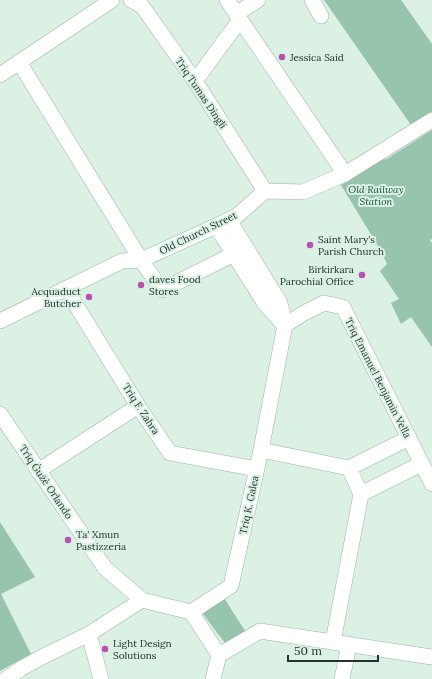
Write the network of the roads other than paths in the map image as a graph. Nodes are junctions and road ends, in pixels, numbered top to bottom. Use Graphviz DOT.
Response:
graph roads {
  1 [pos="112,0"];
  2 [pos="131,0"];
  3 [pos="227,0"];
  4 [pos="258,0"];
  5 [pos="312,0"];
  6 [pos="321,16"];
  7 [pos="238,17"];
  8 [pos="19,62"];
  9 [pos="0,75"];
  10 [pos="195,81"];
  11 [pos="432,120"];
  12 [pos="345,174"];
  13 [pos="265,191"];
  14 [pos="222,223"];
  15 [pos="240,250"];
  16 [pos="141,260"];
  17 [pos="66,290"];
  18 [pos="280,303"];
  19 [pos="304,313"];
  20 [pos="0,321"];
  21 [pos="285,325"];
  22 [pos="138,406"];
  23 [pos="0,414"];
  24 [pos="409,438"];
  25 [pos="260,450"];
  26 [pos="422,464"];
  27 [pos="349,468"];
  28 [pos="256,469"];
  29 [pos="38,471"];
  30 [pos="432,484"];
  31 [pos="361,494"];
  32 [pos="142,600"];
  33 [pos="191,612"];
  34 [pos="89,634"];
  35 [pos="333,642"];
  36 [pos="349,645"];
  37 [pos="219,655"];
  38 [pos="432,657"];
  39 [pos="6,679"];
  40 [pos="101,679"];
  41 [pos="214,679"];
  42 [pos="342,679"];
  1 -- 8 [label="street"];
  2 -- 10 [label="street, Triq Tumas Dingli"];
  3 -- 7 [label="street"];
  4 -- 7 [label="street"];
  5 -- 6 [label="street"];
  7 -- 10 [label="street"];
  7 -- 12 [label="street"];
  8 -- 9 [label="street"];
  8 -- 16 [label="street"];
  10 -- 13 [label="street, Triq Tumas Dingli"];
  11 -- 12 [label="street"];
  12 -- 13 [label="street"];
  13 -- 14 [label="street, Old Church Street"];
  14 -- 15 [label="street, Triq K. Galea"];
  14 -- 16 [label="street, Old Church Street"];
  15 -- 16 [label="street"];
  15 -- 18 [label="street, Triq K. Galea"];
  15 -- 21 [label="street, Triq K. Galea"];
  16 -- 17 [label="street, Old Church Street"];
  17 -- 20 [label="street, Old Church Street"];
  17 -- 22 [label="street, Triq F. Zahra"];
  18 -- 19 [label="street"];
  18 -- 21 [label="street, Triq K. Galea"];
  19 -- 21 [label="street, Triq Emanuel Benjamin Vella"];
  19 -- 24 [label="street, Triq Emanuel Benjamin Vella"];
  21 -- 25 [label="street, Triq K. Galea"];
  22 -- 28 [label="street, Triq F. Zahra"];
  22 -- 29 [label="street"];
  23 -- 29 [label="street, Triq Ġużè Orlando"];
  24 -- 26 [label="street, Triq Emanuel Benjamin Vella"];
  24 -- 27 [label="street"];
  25 -- 27 [label="street"];
  25 -- 28 [label="street, Triq K. Galea"];
  26 -- 30 [label="street, Triq Emanuel Benjamin Vella"];
  26 -- 31 [label="street"];
  27 -- 31 [label="street"];
  28 -- 33 [label="street, Triq K. Galea"];
  29 -- 32 [label="street, Triq Ġużè Orlando"];
  31 -- 35 [label="street"];
  32 -- 33 [label="street, Triq Ġużè Orlando"];
  32 -- 34 [label="street"];
  33 -- 37 [label="street"];
  34 -- 39 [label="street"];
  34 -- 40 [label="street"];
  35 -- 36 [label="street"];
  35 -- 37 [label="street"];
  36 -- 38 [label="street"];
  36 -- 42 [label="street"];
  37 -- 41 [label="street"];
}
